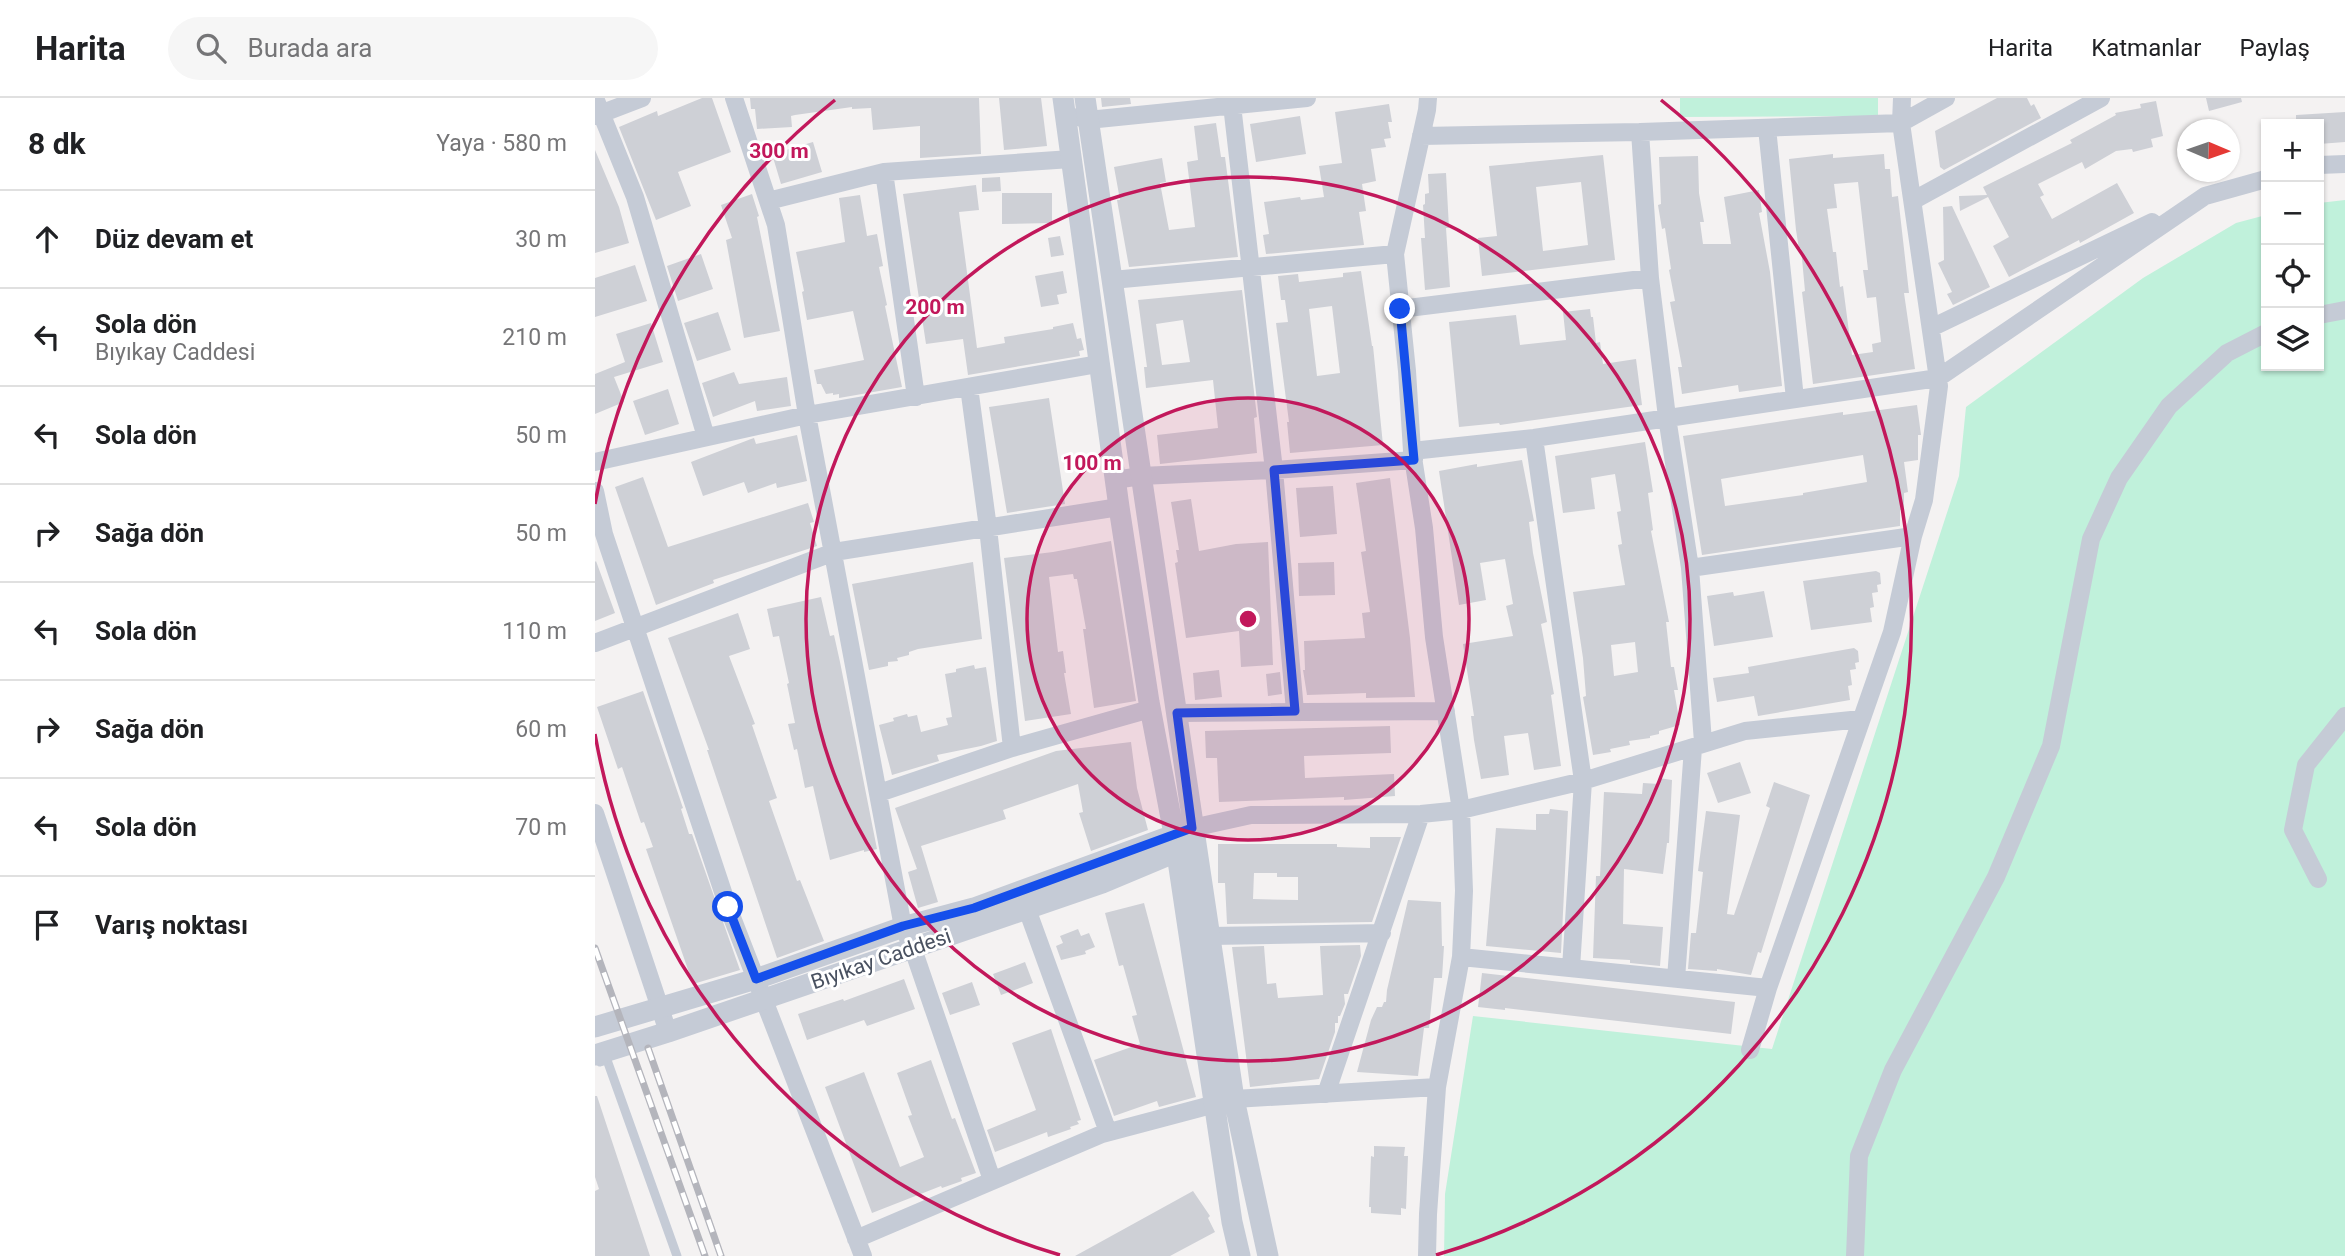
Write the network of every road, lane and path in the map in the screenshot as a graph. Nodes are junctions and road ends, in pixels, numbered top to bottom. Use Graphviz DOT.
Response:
graph roads {
  1 [pos="642,98"];
  2 [pos="734,98"];
  3 [pos="1085,98"];
  4 [pos="1307,98"];
  5 [pos="1428,98"];
  6 [pos="1902,98"];
  7 [pos="1946,98"];
  8 [pos="2101,98"];
  9 [pos="1232,105"];
  10 [pos="1064,106"];
  11 [pos="598,109"];
  12 [pos="1088,120"];
  13 [pos="1901,122"];
  14 [pos="1767,128"];
  15 [pos="1640,132"];
  16 [pos="1421,136"];
  17 [pos="1071,159"];
  18 [pos="2345,164"];
  19 [pos="2324,166"];
  20 [pos="884,172"];
  21 [pos="2261,179"];
  22 [pos="2205,196"];
  23 [pos="1914,200"];
  24 [pos="768,201"];
  25 [pos="1395,254"];
  26 [pos="1250,268"];
  27 [pos="1650,278"];
  28 [pos="1112,280"];
  29 [pos="1400,309"];
  30 [pos="2345,310"];
  31 [pos="2324,314"];
  32 [pos="1931,328"];
  33 [pos="2261,336"];
  34 [pos="1097,364"];
  35 [pos="1938,378"];
  36 [pos="969,387"];
  37 [pos="916,397"];
  38 [pos="1795,399"];
  39 [pos="807,415"];
  40 [pos="1667,417"];
  41 [pos="706,437"];
  42 [pos="1534,438"];
  43 [pos="1413,456"];
  44 [pos="595,462"];
  45 [pos="1274,470"];
  46 [pos="1141,477"];
  47 [pos="1115,480"];
  48 [pos="595,491"];
  49 [pos="1119,507"];
  50 [pos="988,528"];
  51 [pos="1913,536"];
  52 [pos="834,552"];
  53 [pos="1690,568"];
  54 [pos="636,628"];
  55 [pos="595,643"];
  56 [pos="1150,709"];
  57 [pos="1295,711"];
  58 [pos="1446,711"];
  59 [pos="1177,713"];
  60 [pos="2345,716"];
  61 [pos="1861,719"];
  62 [pos="1698,745"];
  63 [pos="1012,748"];
  64 [pos="1583,781"];
  65 [pos="879,793"];
  66 [pos="1461,810"];
  67 [pos="595,813"];
  68 [pos="1421,814"];
  69 [pos="1181,838"];
  70 [pos="2318,879"];
  71 [pos="1027,909"];
  72 [pos="903,926"];
  73 [pos="1382,933"];
  74 [pos="1210,936"];
  75 [pos="913,949"];
  76 [pos="1461,957"];
  77 [pos="1571,968"];
  78 [pos="756,979"];
  79 [pos="1676,979"];
  80 [pos="1768,988"];
  81 [pos="764,999"];
  82 [pos="662,1008"];
  83 [pos="595,1027"];
  84 [pos="668,1032"];
  85 [pos="1750,1050"];
  86 [pos="595,1055"];
  87 [pos="595,1063"];
  88 [pos="1437,1087"];
  89 [pos="1326,1094"];
  90 [pos="1224,1101"];
  91 [pos="1108,1132"];
  92 [pos="992,1180"];
  93 [pos="859,1248"];
  94 [pos="677,1256"];
  95 [pos="1240,1256"];
  96 [pos="1268,1256"];
  97 [pos="1427,1256"];
  98 [pos="1855,1256"];
  1 -- 11 [label="street"];
  2 -- 24 [label="street"];
  3 -- 12 [label="street"];
  4 -- 9 [label="street"];
  5 -- 16 [label="street"];
  6 -- 13 [label="street"];
  7 -- 13 [label="street"];
  8 -- 23 [label="street"];
  9 -- 12 [label="street"];
  9 -- 26 [label="street"];
  10 -- 12 [label="street"];
  10 -- 17 [label="street"];
  11 -- 41 [label="street"];
  12 -- 28 [label="street"];
  13 -- 14 [label="street"];
  13 -- 23 [label="street"];
  14 -- 15 [label="street"];
  14 -- 38 [label="street"];
  15 -- 16 [label="street"];
  15 -- 27 [label="street"];
  16 -- 25 [label="street"];
  17 -- 20 [label="street"];
  17 -- 34 [label="street"];
  18 -- 19 [label="street"];
  20 -- 24 [label="street"];
  20 -- 37 [label="street"];
  21 -- 22 [label="street"];
  22 -- 32 [label="street"];
  22 -- 35 [label="street"];
  23 -- 32 [label="street"];
  24 -- 39 [label="street"];
  25 -- 26 [label="street"];
  25 -- 29 [label="street"];
  26 -- 28 [label="street"];
  26 -- 45 [label="street"];
  27 -- 29 [label="street"];
  27 -- 40 [label="street"];
  28 -- 46 [label="street"];
  29 -- 43 [label="street"];
  30 -- 31 [label="street"];
  32 -- 35 [label="street"];
  33 -- 98 [label="street"];
  34 -- 36 [label="street"];
  34 -- 47 [label="street"];
  35 -- 38 [label="street"];
  35 -- 51 [label="street"];
  36 -- 37 [label="street"];
  36 -- 50 [label="street"];
  37 -- 39 [label="street"];
  38 -- 40 [label="street"];
  39 -- 41 [label="street"];
  39 -- 52 [label="street"];
  40 -- 42 [label="street"];
  40 -- 53 [label="street"];
  41 -- 44 [label="street"];
  42 -- 43 [label="street"];
  42 -- 64 [label="street"];
  43 -- 45 [label="street"];
  43 -- 58 [label="street"];
  45 -- 46 [label="street"];
  45 -- 57 [label="street"];
  46 -- 47 [label="street"];
  46 -- 59 [label="street"];
  47 -- 49 [label="street"];
  48 -- 54 [label="street"];
  49 -- 50 [label="street"];
  49 -- 56 [label="street"];
  50 -- 52 [label="street"];
  50 -- 63 [label="street"];
  51 -- 53 [label="street"];
  51 -- 61 [label="street"];
  52 -- 54 [label="street"];
  52 -- 65 [label="street"];
  53 -- 62 [label="street"];
  54 -- 55 [label="street"];
  54 -- 78 [label="street"];
  56 -- 63 [label="street"];
  56 -- 69 [label="street"];
  57 -- 58 [label="street"];
  57 -- 59 [label="street"];
  58 -- 66 [label="street"];
  59 -- 69 [label="street"];
  60 -- 70 [label="street"];
  61 -- 62 [label="street"];
  61 -- 80 [label="street"];
  62 -- 64 [label="street"];
  62 -- 79 [label="street"];
  63 -- 65 [label="street"];
  64 -- 66 [label="street"];
  64 -- 77 [label="street"];
  65 -- 72 [label="street"];
  66 -- 68 [label="street"];
  66 -- 76 [label="street"];
  67 -- 82 [label="street"];
  68 -- 69 [label="street"];
  68 -- 73 [label="street"];
  69 -- 71 [label="street, Bıyıkay Caddesi"];
  69 -- 72 [label="street, Bıyıkay Caddesi"];
  69 -- 74 [label="street"];
  69 -- 90 [label="street"];
  71 -- 75 [label="street, Bıyıkay Caddesi"];
  71 -- 91 [label="street"];
  72 -- 75 [label="street"];
  72 -- 78 [label="street, Bıyıkay Caddesi"];
  73 -- 74 [label="street"];
  73 -- 89 [label="street"];
  74 -- 90 [label="street"];
  75 -- 81 [label="street, Bıyıkay Caddesi"];
  75 -- 92 [label="street"];
  76 -- 77 [label="street"];
  76 -- 88 [label="street"];
  77 -- 79 [label="street"];
  78 -- 81 [label="street"];
  78 -- 82 [label="street, Bıyıkay Caddesi"];
  79 -- 80 [label="street"];
  80 -- 85 [label="street"];
  81 -- 84 [label="street, Bıyıkay Caddesi"];
  81 -- 93 [label="street"];
  82 -- 83 [label="street, Bıyıkay Caddesi"];
  82 -- 84 [label="street"];
  84 -- 86 [label="street, Bıyıkay Caddesi"];
  87 -- 94 [label="lane"];
  88 -- 89 [label="street"];
  88 -- 97 [label="street"];
  89 -- 90 [label="street"];
  90 -- 91 [label="street"];
  90 -- 95 [label="street"];
  90 -- 96 [label="street"];
  91 -- 92 [label="street"];
  92 -- 93 [label="street"];
}
